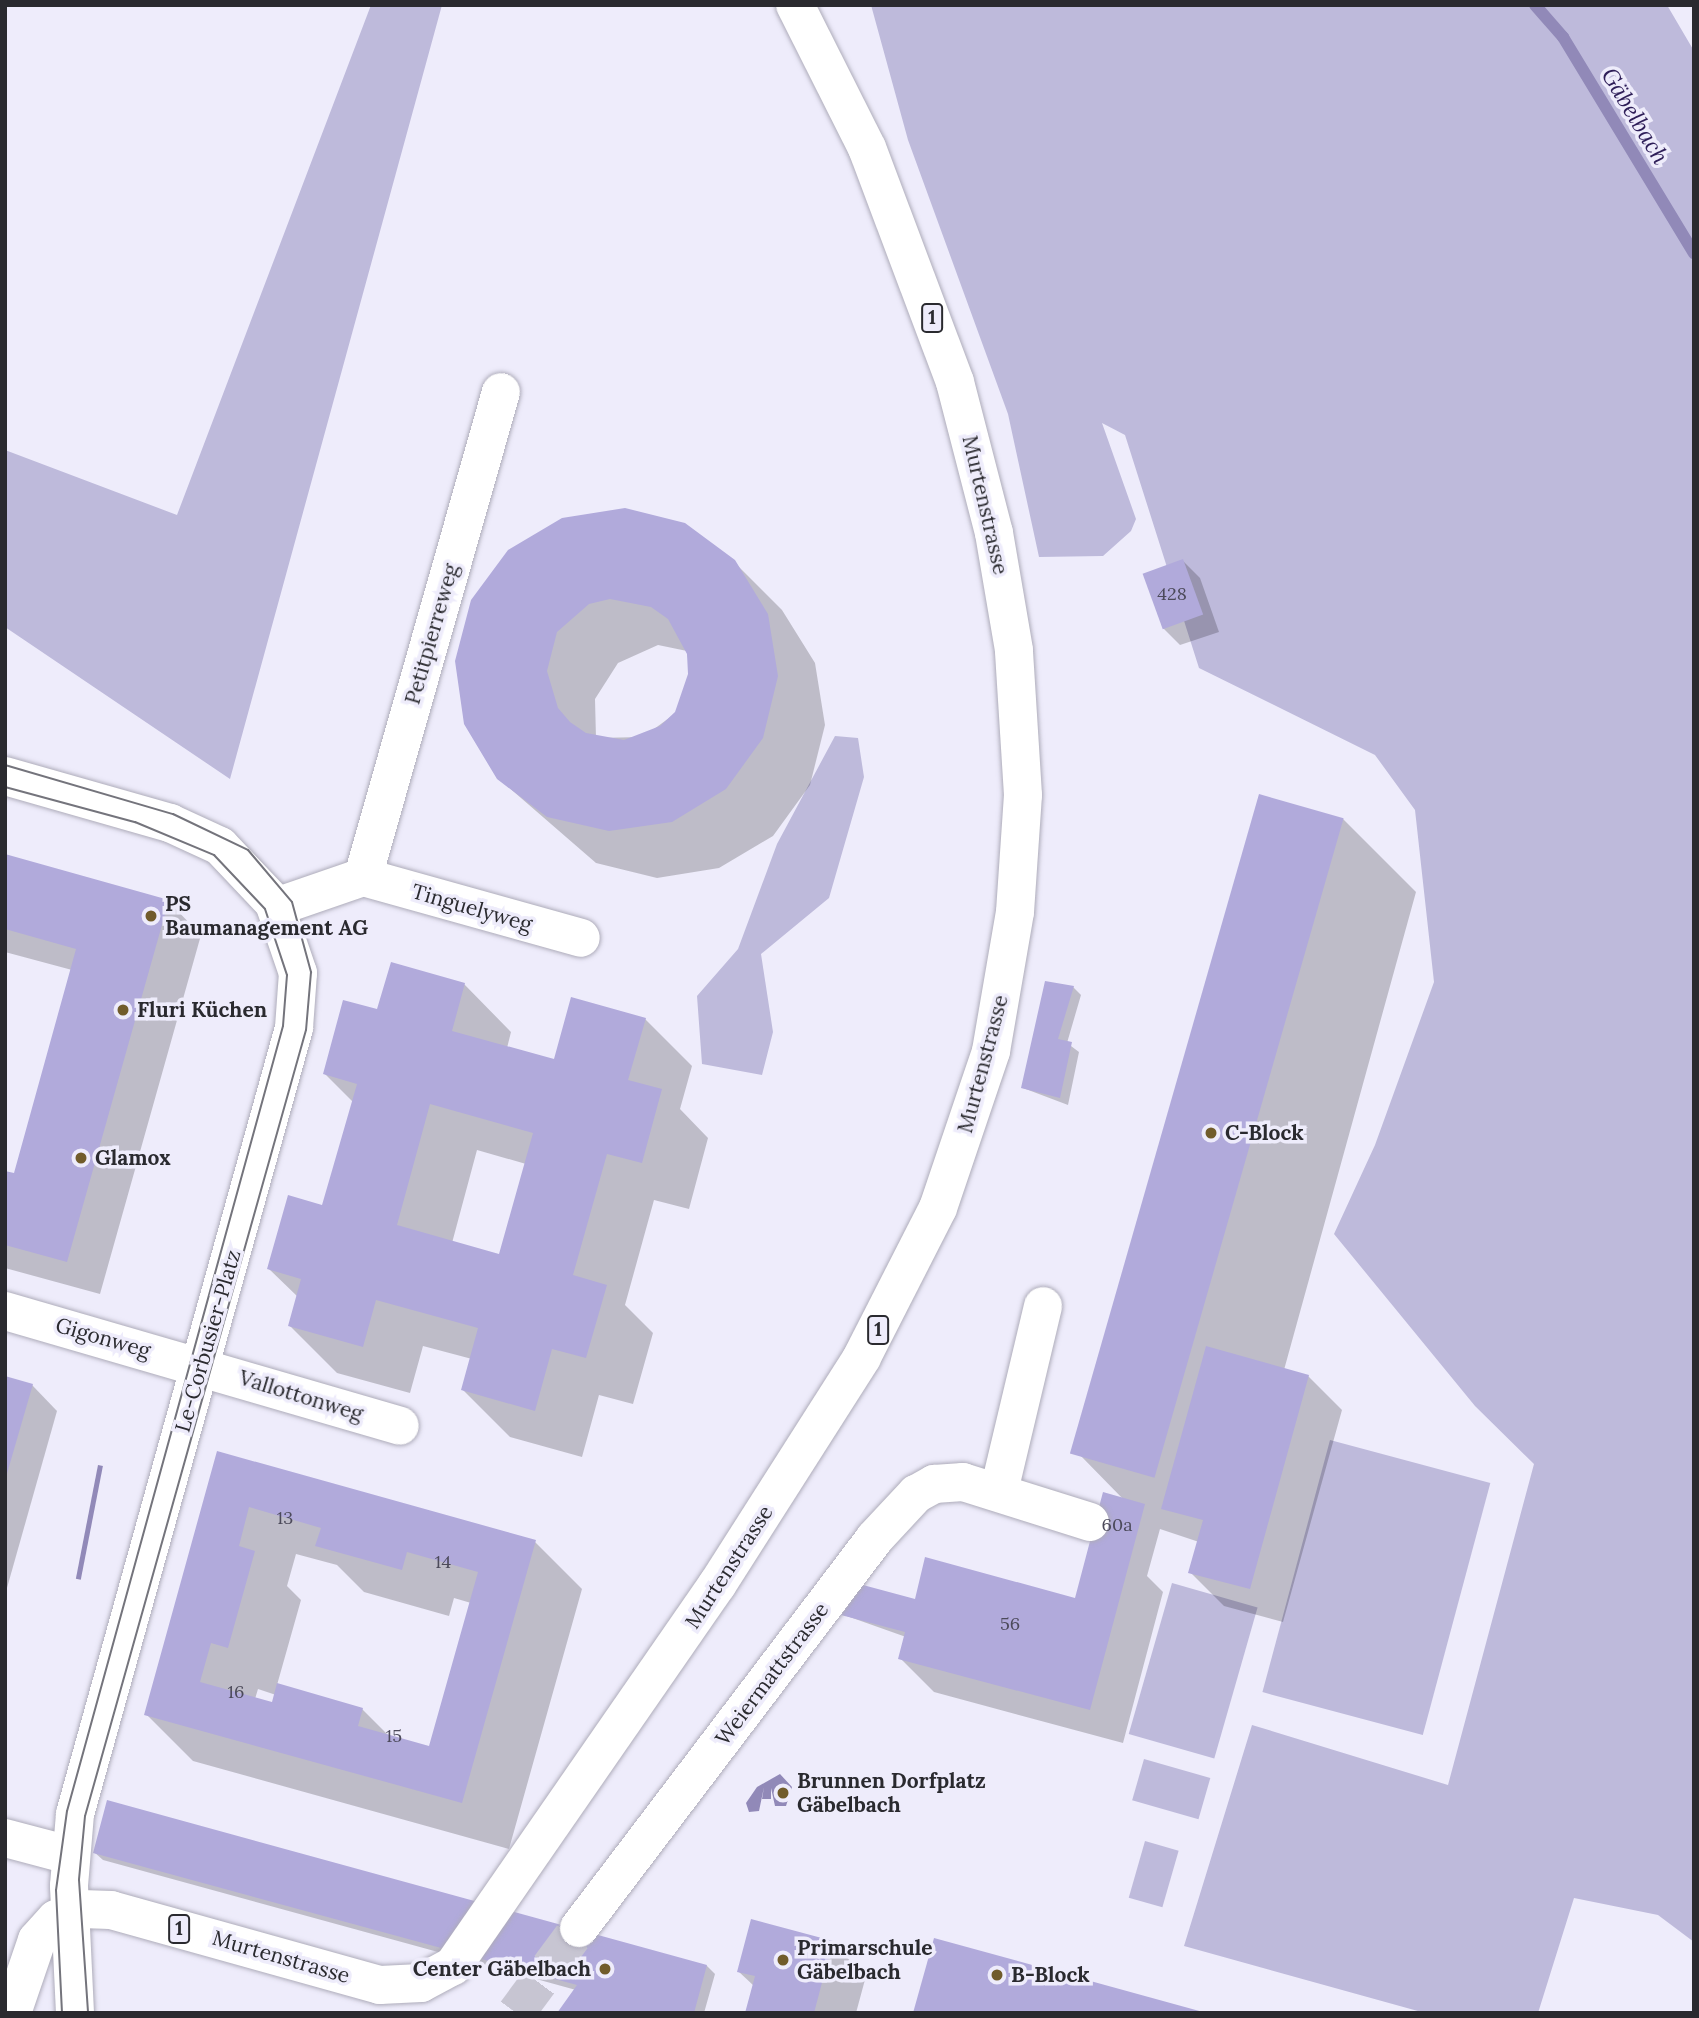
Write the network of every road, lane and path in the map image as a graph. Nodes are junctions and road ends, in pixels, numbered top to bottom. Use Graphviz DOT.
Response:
graph roads {
  1 [pos="795,5"];
  2 [pos="501,392"];
  3 [pos="5,776"];
  4 [pos="363,877"];
  5 [pos="276,907"];
  6 [pos="581,938"];
  7 [pos="1043,1306"];
  8 [pos="5,1311"];
  9 [pos="201,1366"];
  10 [pos="400,1426"];
  11 [pos="999,1490"];
  12 [pos="1090,1522"];
  13 [pos="5,1838"];
  14 [pos="69,1855"];
  15 [pos="69,1912"];
  16 [pos="579,1928"];
  17 [pos="404,1999"];
  18 [pos="12,2013"];
  19 [pos="75,2013"];
  1 -- 17 [label="main road, Murtenstrasse / 1"];
  2 -- 4 [label="main road, Petitpierreweg"];
  3 -- 5 [label="main road, Le-Corbusier-Platz"];
  4 -- 5 [label="main road"];
  4 -- 6 [label="main road, Tinguelyweg"];
  5 -- 9 [label="main road, Le-Corbusier-Platz"];
  7 -- 11 [label="main road"];
  8 -- 9 [label="main road, Gigonweg"];
  9 -- 10 [label="main road, Vallottonweg"];
  9 -- 14 [label="main road, Le-Corbusier-Platz"];
  11 -- 12 [label="main road, Weiermattstrasse"];
  11 -- 16 [label="main road, Weiermattstrasse"];
  13 -- 14 [label="main road"];
  14 -- 15 [label="main road, Le-Corbusier-Platz"];
  15 -- 17 [label="main road, Murtenstrasse / 1"];
  15 -- 18 [label="main road"];
  15 -- 19 [label="main road, Le-Corbusier-Platz"];
}
